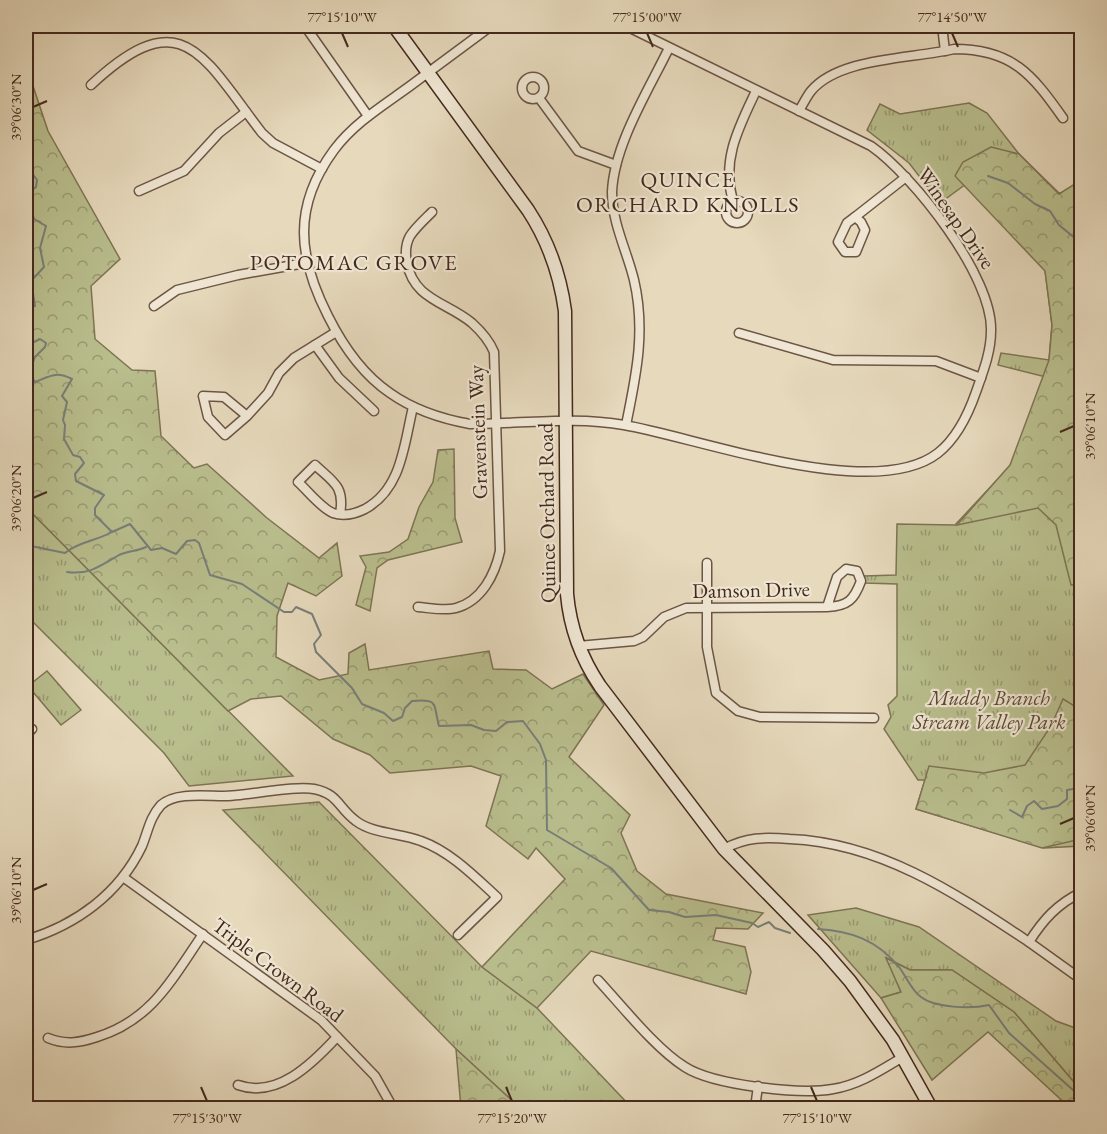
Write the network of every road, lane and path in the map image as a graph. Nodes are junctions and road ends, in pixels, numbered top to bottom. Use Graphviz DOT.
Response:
graph roads {
  1 [pos="305,26"];
  2 [pos="394,26"];
  3 [pos="491,26"];
  4 [pos="626,26"];
  5 [pos="942,26"];
  6 [pos="669,48"];
  7 [pos="945,51"];
  8 [pos="429,72"];
  9 [pos="92,85"];
  10 [pos="756,91"];
  11 [pos="539,98"];
  12 [pos="799,111"];
  13 [pos="246,112"];
  14 [pos="368,116"];
  15 [pos="1063,118"];
  16 [pos="616,165"];
  17 [pos="322,169"];
  18 [pos="906,177"];
  19 [pos="139,190"];
  20 [pos="734,201"];
  21 [pos="432,212"];
  22 [pos="855,217"];
  23 [pos="305,263"];
  24 [pos="154,306"];
  25 [pos="336,332"];
  26 [pos="739,333"];
  27 [pos="315,345"];
  28 [pos="981,378"];
  29 [pos="413,407"];
  30 [pos="374,411"];
  31 [pos="247,416"];
  32 [pos="564,422"];
  33 [pos="496,424"];
  34 [pos="626,425"];
  35 [pos="340,514"];
  36 [pos="706,563"];
  37 [pos="418,607"];
  38 [pos="707,607"];
  39 [pos="827,607"];
  40 [pos="578,646"];
  41 [pos="874,718"];
  42 [pos="724,849"];
  43 [pos="123,877"];
  44 [pos="1082,892"];
  45 [pos="202,934"];
  46 [pos="458,935"];
  47 [pos="26,940"];
  48 [pos="1029,942"];
  49 [pos="598,980"];
  50 [pos="1082,980"];
  51 [pos="337,1037"];
  52 [pos="48,1038"];
  53 [pos="903,1057"];
  54 [pos="238,1085"];
  55 [pos="758,1086"];
  56 [pos="393,1108"];
  57 [pos="754,1108"];
  58 [pos="931,1108"];
  1 -- 14 [label="street"];
  2 -- 8 [label="street, Quince Orchard Road"];
  3 -- 8 [label="street, Winesap Drive"];
  4 -- 6 [label="street, Winesap Drive"];
  5 -- 7 [label="street"];
  6 -- 10 [label="street, Winesap Drive"];
  6 -- 16 [label="street"];
  7 -- 12 [label="street"];
  7 -- 15 [label="street"];
  8 -- 14 [label="street, Winesap Drive"];
  8 -- 32 [label="street, Quince Orchard Road"];
  9 -- 13 [label="street"];
  10 -- 12 [label="street, Winesap Drive"];
  10 -- 20 [label="street"];
  11 -- 16 [label="street"];
  12 -- 18 [label="street, Winesap Drive"];
  13 -- 17 [label="street"];
  13 -- 19 [label="street"];
  14 -- 17 [label="street, Winesap Drive"];
  16 -- 34 [label="street"];
  17 -- 23 [label="street, Winesap Drive"];
  18 -- 22 [label="street"];
  18 -- 28 [label="street, Winesap Drive"];
  21 -- 33 [label="street, Gravenstein Way"];
  23 -- 24 [label="street"];
  23 -- 25 [label="street, Winesap Drive"];
  25 -- 27 [label="street"];
  25 -- 29 [label="street, Winesap Drive"];
  26 -- 28 [label="street"];
  27 -- 30 [label="street"];
  27 -- 31 [label="street"];
  28 -- 34 [label="street, Winesap Drive"];
  29 -- 33 [label="street, Winesap Drive"];
  29 -- 35 [label="street"];
  31 -- 31 [label="street"];
  32 -- 33 [label="street, Winesap Drive"];
  32 -- 34 [label="street, Winesap Drive"];
  32 -- 40 [label="street, Quince Orchard Road"];
  33 -- 37 [label="street, Gravenstein Way"];
  35 -- 35 [label="street"];
  36 -- 38 [label="street"];
  38 -- 39 [label="street, Damson Drive"];
  38 -- 40 [label="street, Damson Drive"];
  38 -- 41 [label="street"];
  39 -- 39 [label="street, Damson Drive"];
  40 -- 42 [label="street, Quince Orchard Road"];
  42 -- 48 [label="street"];
  42 -- 53 [label="street, Quince Orchard Road"];
  43 -- 45 [label="street, Triple Crown Road"];
  43 -- 46 [label="street"];
  43 -- 47 [label="street"];
  44 -- 48 [label="street"];
  45 -- 51 [label="street, Triple Crown Road"];
  45 -- 52 [label="street"];
  48 -- 50 [label="street"];
  49 -- 55 [label="street"];
  51 -- 54 [label="street"];
  51 -- 56 [label="street, Triple Crown Road"];
  53 -- 55 [label="street"];
  53 -- 58 [label="street, Quince Orchard Road"];
  55 -- 57 [label="street"];
}
